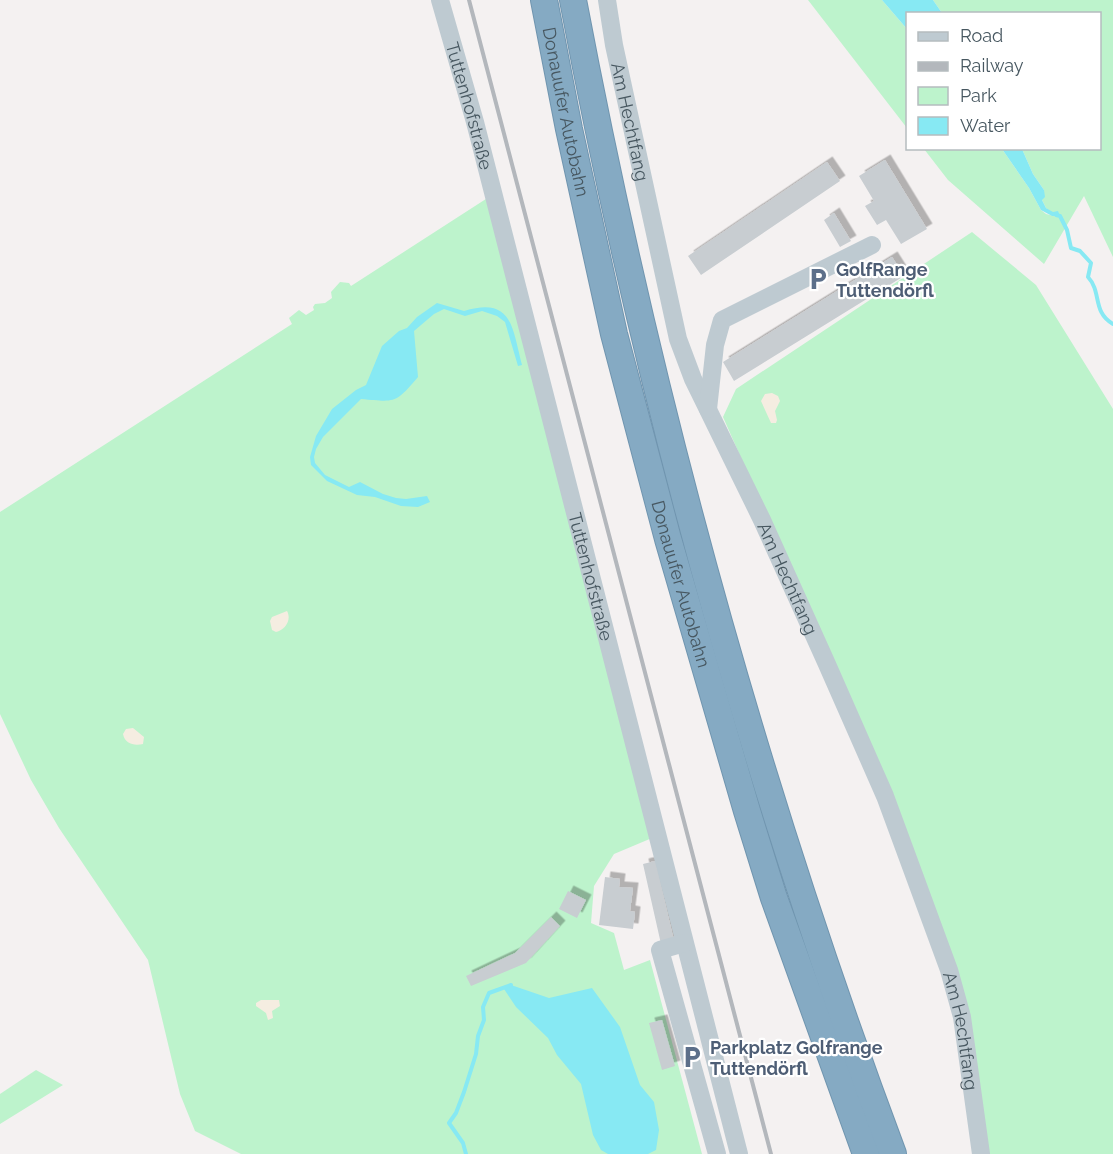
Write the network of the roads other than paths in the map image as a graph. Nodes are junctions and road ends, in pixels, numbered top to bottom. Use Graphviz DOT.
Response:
graph roads {
  1 [pos="440,0"];
  2 [pos="544,0"];
  3 [pos="573,0"];
  4 [pos="607,0"];
  5 [pos="872,245"];
  6 [pos="708,409"];
  7 [pos="684,943"];
  8 [pos="717,1154"];
  9 [pos="739,1154"];
  10 [pos="866,1154"];
  11 [pos="893,1154"];
  12 [pos="981,1154"];
  1 -- 7 [label="street, Tuttenhofstraße"];
  2 -- 10 [label="highway, Donauufer Autobahn"];
  3 -- 11 [label="highway, Donauufer Autobahn"];
  4 -- 6 [label="street, Am Hechtfang"];
  5 -- 6 [label="street"];
  6 -- 12 [label="street, Am Hechtfang"];
  7 -- 8 [label="street"];
  7 -- 9 [label="street, Tuttenhofstraße"];
}
